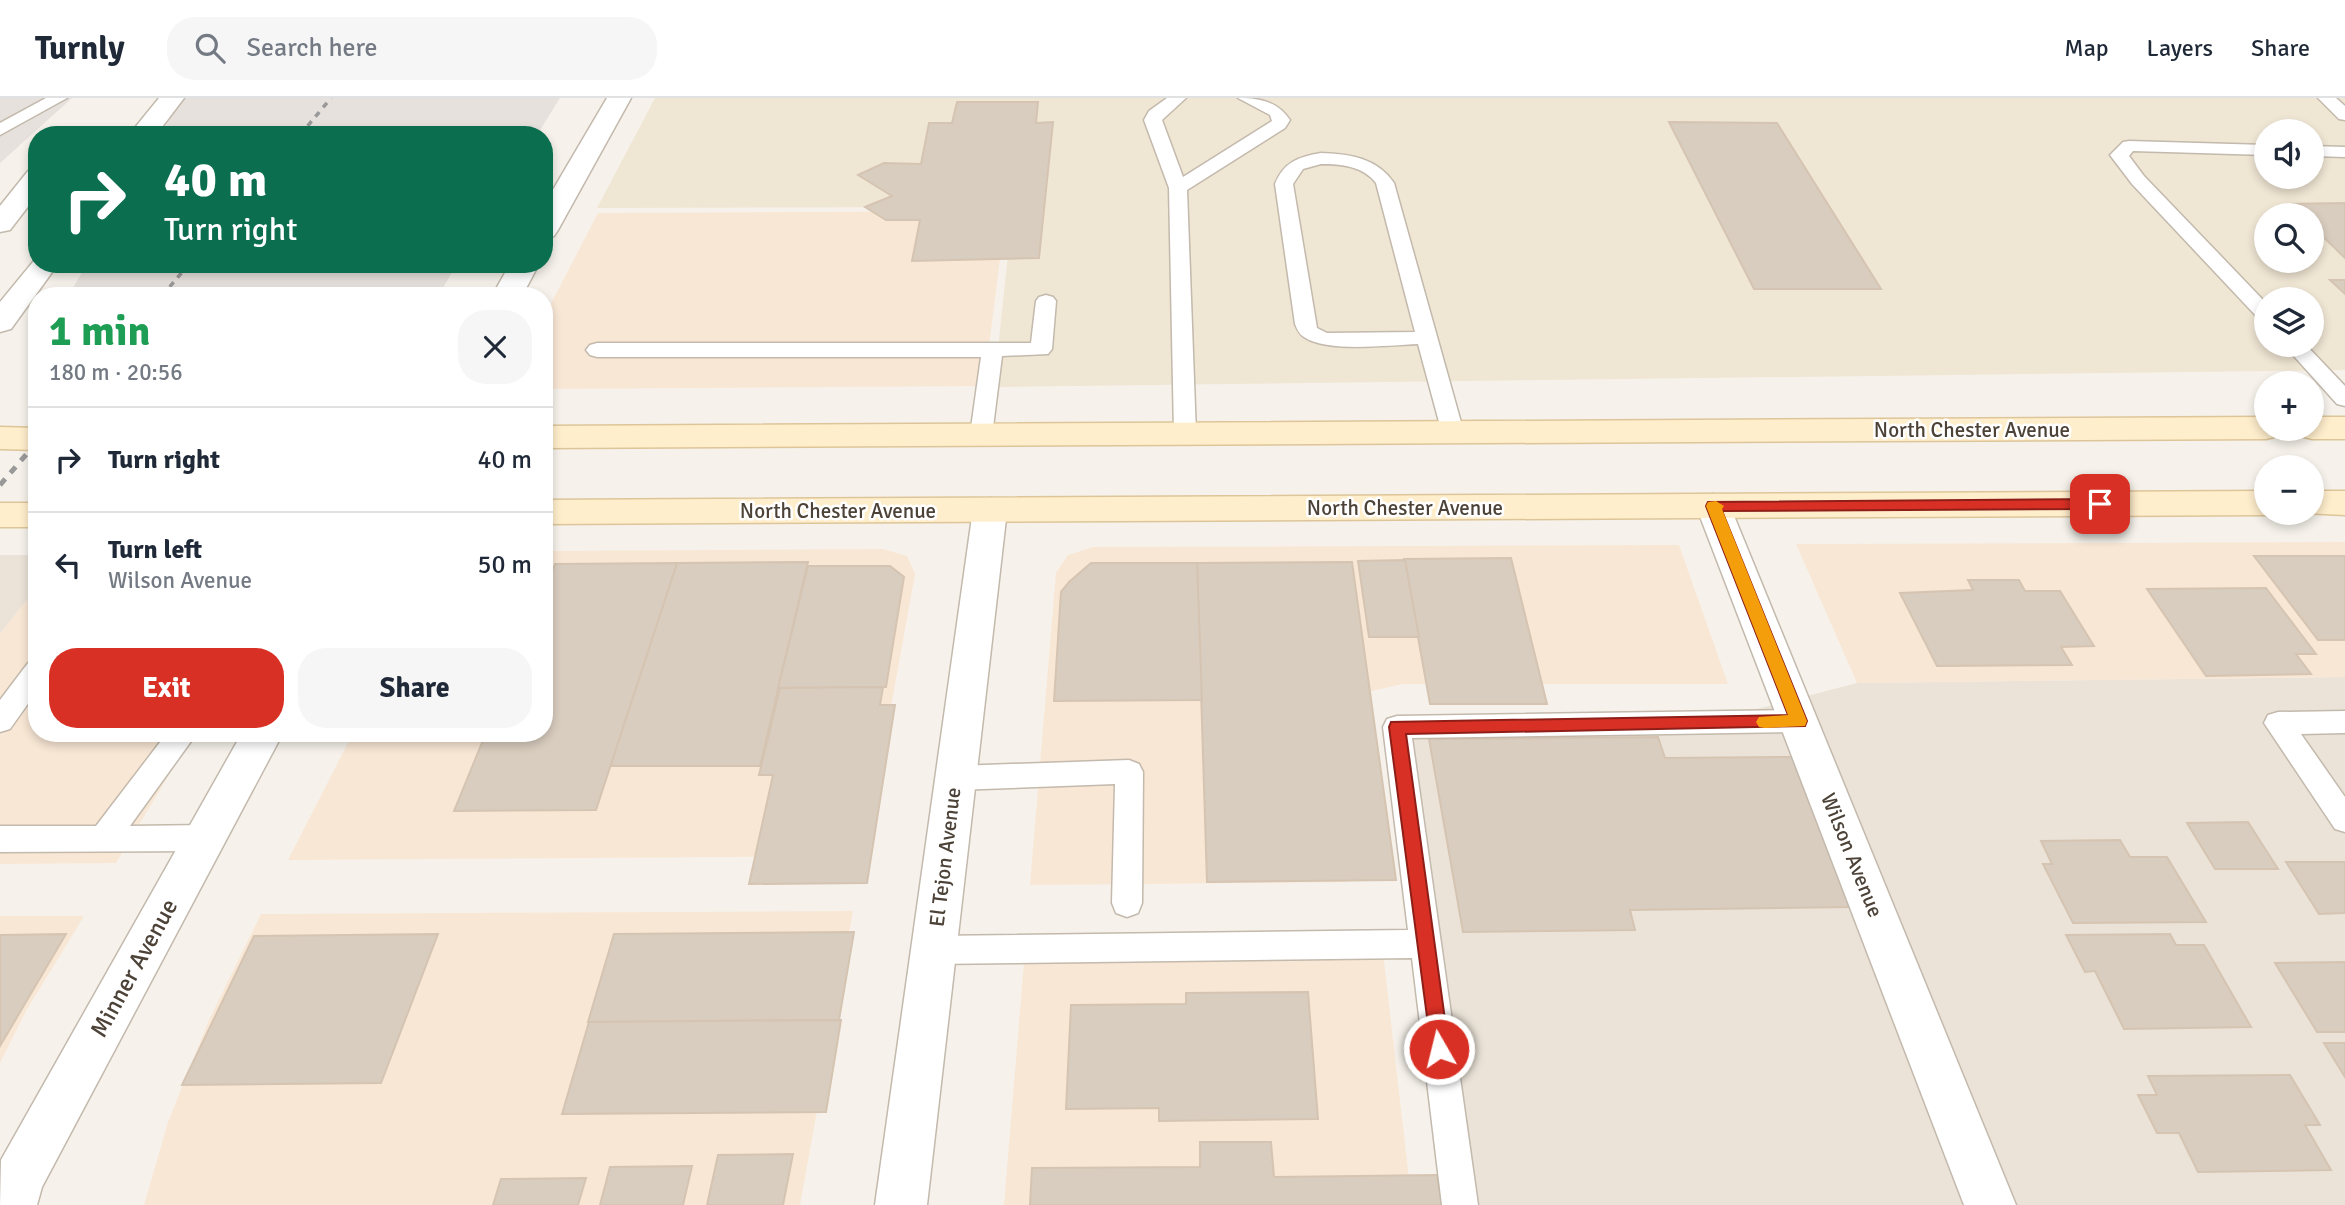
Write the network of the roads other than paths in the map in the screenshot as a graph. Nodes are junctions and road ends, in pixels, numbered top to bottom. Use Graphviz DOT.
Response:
graph roads {
  1 [pos="58,98"];
  2 [pos="172,98"];
  3 [pos="619,98"];
  4 [pos="1178,98"];
  5 [pos="1246,98"];
  6 [pos="2326,98"];
  7 [pos="2345,115"];
  8 [pos="141,126"];
  9 [pos="0,130"];
  10 [pos="2254,150"];
  11 [pos="2324,152"];
  12 [pos="2345,152"];
  13 [pos="28,188"];
  14 [pos="1178,188"];
  15 [pos="553,214"];
  16 [pos="0,224"];
  17 [pos="37,273"];
  18 [pos="1046,301"];
  19 [pos="2254,302"];
  20 [pos="0,323"];
  21 [pos="1428,338"];
  22 [pos="597,350"];
  23 [pos="992,350"];
  24 [pos="2305,357"];
  25 [pos="2345,399"];
  26 [pos="2254,428"];
  27 [pos="2324,428"];
  28 [pos="2345,428"];
  29 [pos="1453,433"];
  30 [pos="1185,434"];
  31 [pos="981,435"];
  32 [pos="553,437"];
  33 [pos="0,438"];
  34 [pos="28,439"];
  35 [pos="2254,503"];
  36 [pos="2324,503"];
  37 [pos="2345,503"];
  38 [pos="1713,506"];
  39 [pos="990,510"];
  40 [pos="553,512"];
  41 [pos="0,515"];
  42 [pos="28,515"];
  43 [pos="28,682"];
  44 [pos="0,721"];
  45 [pos="1799,721"];
  46 [pos="2345,722"];
  47 [pos="176,742"];
  48 [pos="258,742"];
  49 [pos="956,778"];
  50 [pos="2345,820"];
  51 [pos="206,838"];
  52 [pos="0,839"];
  53 [pos="103,839"];
  54 [pos="1127,903"];
  55 [pos="1425,944"];
  56 [pos="933,950"];
  57 [pos="11,1205"];
  58 [pos="901,1205"];
  59 [pos="1460,1205"];
  60 [pos="1990,1205"];
  1 -- 9 [label="lane"];
  2 -- 8 [label="street"];
  3 -- 15 [label="street"];
  4 -- 14 [label="lane"];
  5 -- 14 [label="lane"];
  6 -- 7 [label="lane"];
  10 -- 19 [label="lane"];
  11 -- 12 [label="lane"];
  13 -- 16 [label="street"];
  14 -- 30 [label="lane"];
  17 -- 20 [label="street"];
  18 -- 23 [label="lane"];
  21 -- 21 [label="lane"];
  21 -- 29 [label="lane"];
  22 -- 23 [label="lane"];
  23 -- 31 [label="lane"];
  24 -- 25 [label="lane"];
  26 -- 29 [label="main road, North Chester Avenue"];
  27 -- 28 [label="main road"];
  29 -- 30 [label="main road, North Chester Avenue"];
  30 -- 31 [label="main road, North Chester Avenue"];
  31 -- 32 [label="main road, North Chester Avenue"];
  33 -- 34 [label="main road"];
  35 -- 38 [label="main road, North Chester Avenue"];
  36 -- 37 [label="main road"];
  38 -- 39 [label="main road, North Chester Avenue"];
  38 -- 45 [label="street, Wilson Avenue"];
  39 -- 40 [label="main road, North Chester Avenue"];
  39 -- 49 [label="street, El Tejon Avenue"];
  41 -- 42 [label="main road"];
  43 -- 44 [label="lane"];
  45 -- 55 [label="lane"];
  45 -- 60 [label="street, Wilson Avenue"];
  46 -- 50 [label="lane"];
  47 -- 53 [label="lane"];
  48 -- 51 [label="street, Minner Avenue"];
  49 -- 54 [label="lane"];
  49 -- 56 [label="street, El Tejon Avenue"];
  51 -- 53 [label="lane"];
  51 -- 57 [label="street, Minner Avenue"];
  52 -- 53 [label="lane"];
  55 -- 56 [label="lane"];
  55 -- 59 [label="lane"];
  56 -- 58 [label="street, El Tejon Avenue"];
}
